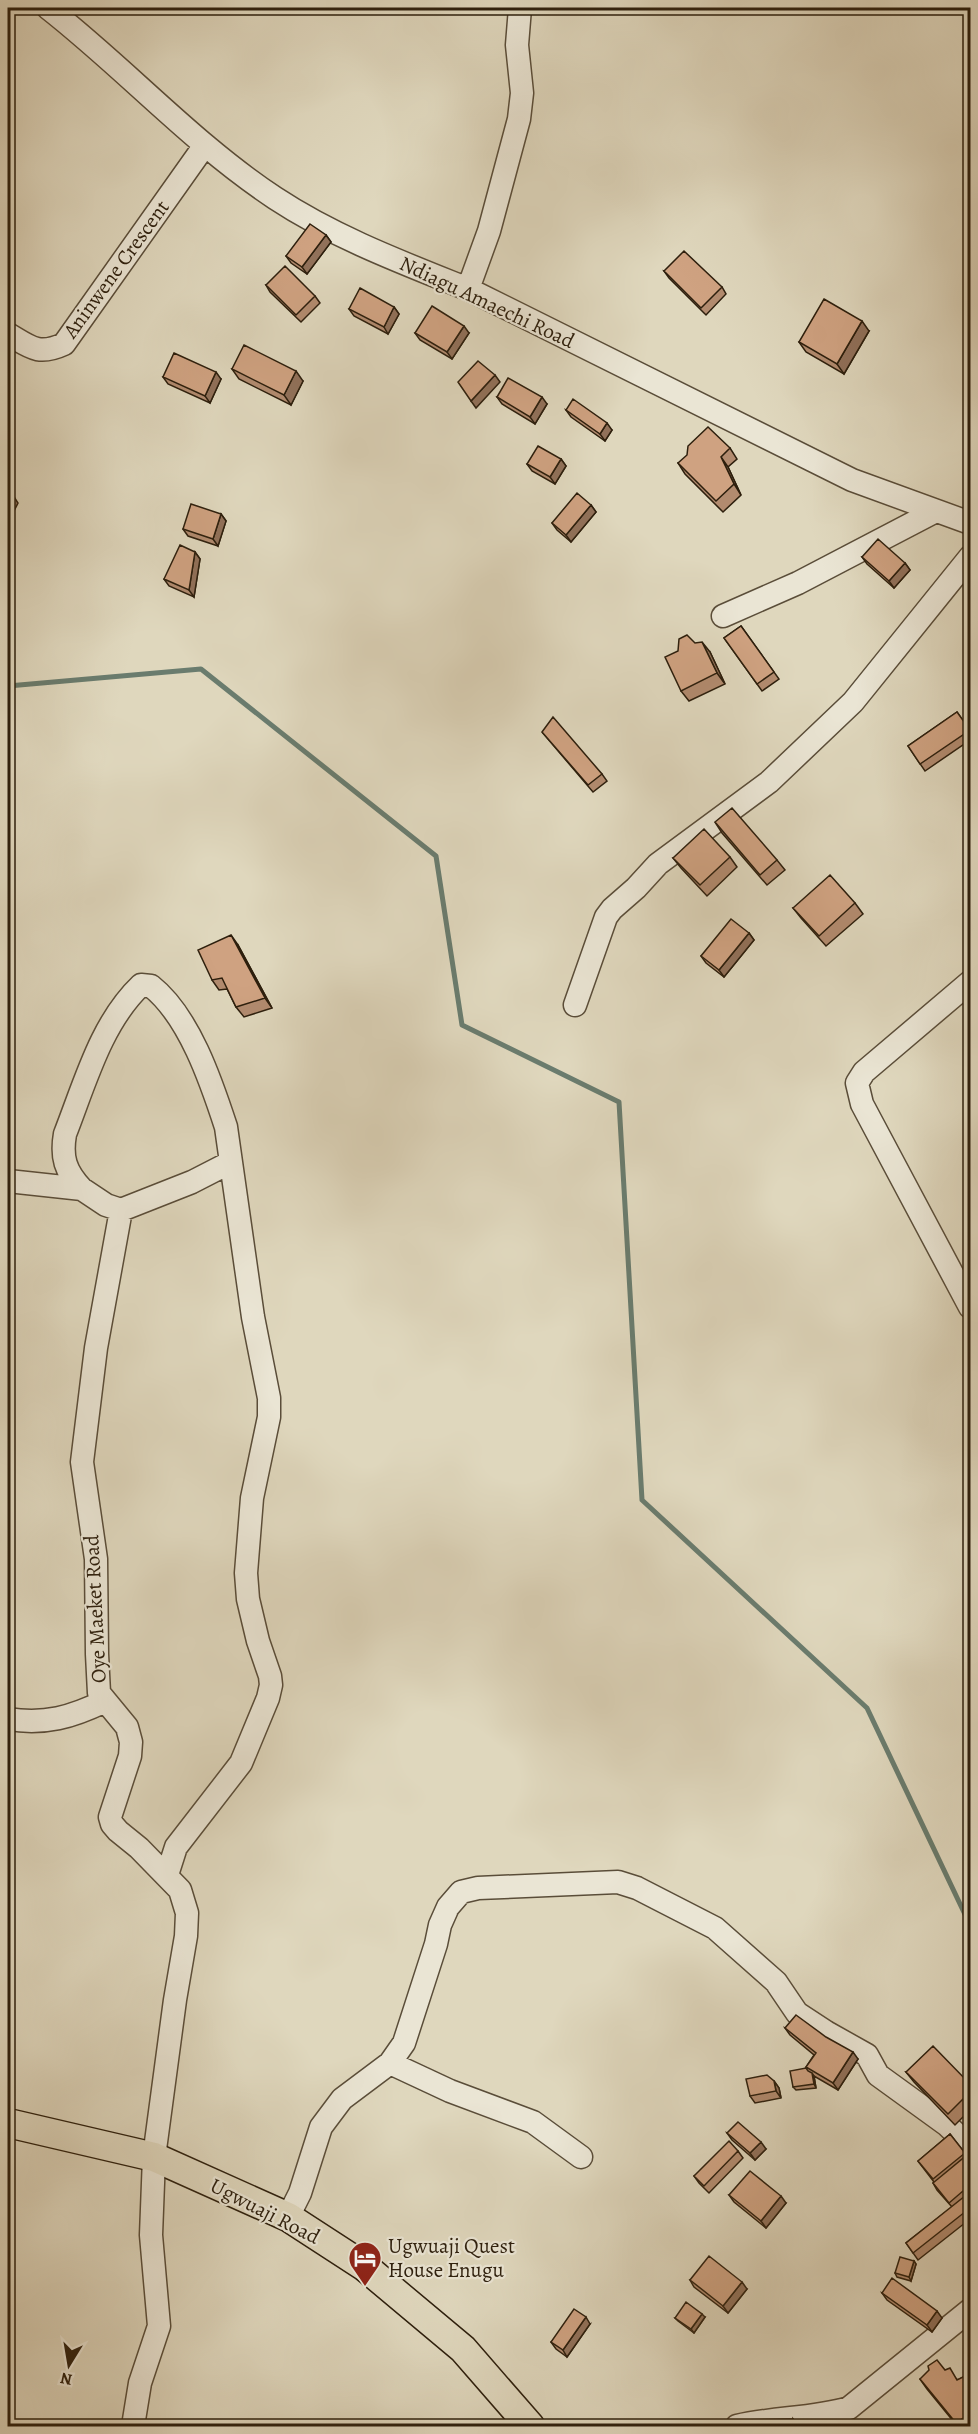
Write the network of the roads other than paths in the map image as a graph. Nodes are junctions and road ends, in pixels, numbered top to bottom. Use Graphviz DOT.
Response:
graph roads {
  1 [pos="48,8"];
  2 [pos="520,8"];
  3 [pos="205,146"];
  4 [pos="468,289"];
  5 [pos="8,334"];
  6 [pos="936,511"];
  7 [pos="970,522"];
  8 [pos="970,557"];
  9 [pos="723,616"];
  10 [pos="970,982"];
  11 [pos="575,1005"];
  12 [pos="231,1162"];
  13 [pos="8,1181"];
  14 [pos="81,1189"];
  15 [pos="121,1210"];
  16 [pos="970,1307"];
  17 [pos="105,1701"];
  18 [pos="8,1719"];
  19 [pos="167,1875"];
  20 [pos="390,2063"];
  21 [pos="8,2123"];
  22 [pos="970,2147"];
  23 [pos="154,2157"];
  24 [pos="581,2157"];
  25 [pos="288,2217"];
  26 [pos="968,2316"];
  27 [pos="133,2427"];
  28 [pos="530,2427"];
  29 [pos="737,2427"];
  1 -- 3 [label="street, Ndiagu Amaechi Road"];
  2 -- 4 [label="street"];
  3 -- 4 [label="street, Ndiagu Amaechi Road"];
  3 -- 5 [label="street, Aninwene Crescent"];
  4 -- 6 [label="street, Ndiagu Amaechi Road"];
  6 -- 7 [label="street, Ndiagu Amaechi Road"];
  6 -- 9 [label="street"];
  8 -- 11 [label="street"];
  10 -- 16 [label="street"];
  12 -- 14 [label="street"];
  12 -- 15 [label="street"];
  12 -- 19 [label="street"];
  13 -- 14 [label="street"];
  14 -- 15 [label="street"];
  15 -- 17 [label="street, Oye Maeket Road"];
  17 -- 18 [label="street"];
  17 -- 19 [label="street, Oye Maeket Road"];
  19 -- 23 [label="street, Oye Maeket Road"];
  20 -- 22 [label="street"];
  20 -- 24 [label="street"];
  20 -- 25 [label="street"];
  21 -- 23 [label="main road, Ugwuaji Road"];
  23 -- 25 [label="main road, Ugwuaji Road"];
  23 -- 27 [label="street, Oye Maeket Road"];
  25 -- 28 [label="main road, Ugwuaji Road"];
  26 -- 29 [label="street"];
}
